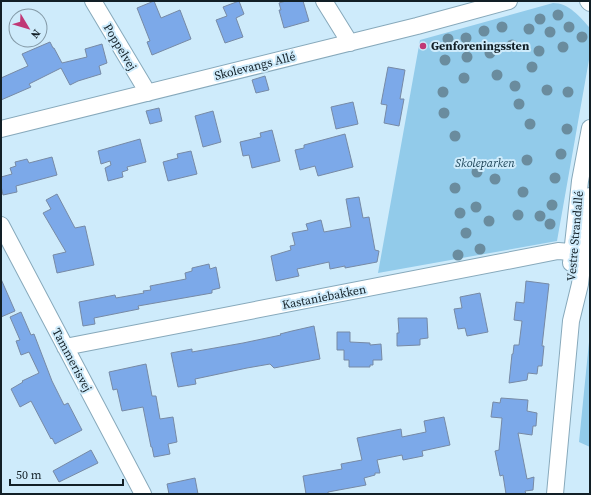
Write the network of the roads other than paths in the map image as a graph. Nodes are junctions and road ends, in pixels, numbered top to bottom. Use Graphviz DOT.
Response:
graph roads {
  1 [pos="93,1"];
  2 [pos="324,1"];
  3 [pos="509,1"];
  4 [pos="350,43"];
  5 [pos="148,93"];
  6 [pos="590,128"];
  7 [pos="1,130"];
  8 [pos="586,171"];
  9 [pos="590,196"];
  10 [pos="1,225"];
  11 [pos="578,252"];
  12 [pos="65,347"];
  13 [pos="143,494"];
  14 [pos="555,494"];
  1 -- 5 [label="street, Poppelvej"];
  2 -- 4 [label="street"];
  3 -- 4 [label="street, Skolevangs Allé"];
  4 -- 5 [label="street, Skolevangs Allé"];
  5 -- 7 [label="street, Skolevangs Allé"];
  6 -- 8 [label="street, Vestre Strandallé"];
  8 -- 11 [label="street, Vestre Strandallé"];
  9 -- 11 [label="street, Vestre Strandallé"];
  10 -- 12 [label="street, Tammerisvej"];
  11 -- 12 [label="street, Kastaniebakken"];
  11 -- 14 [label="street, Vestre Strandallé"];
  12 -- 13 [label="street, Tammerisvej"];
}
